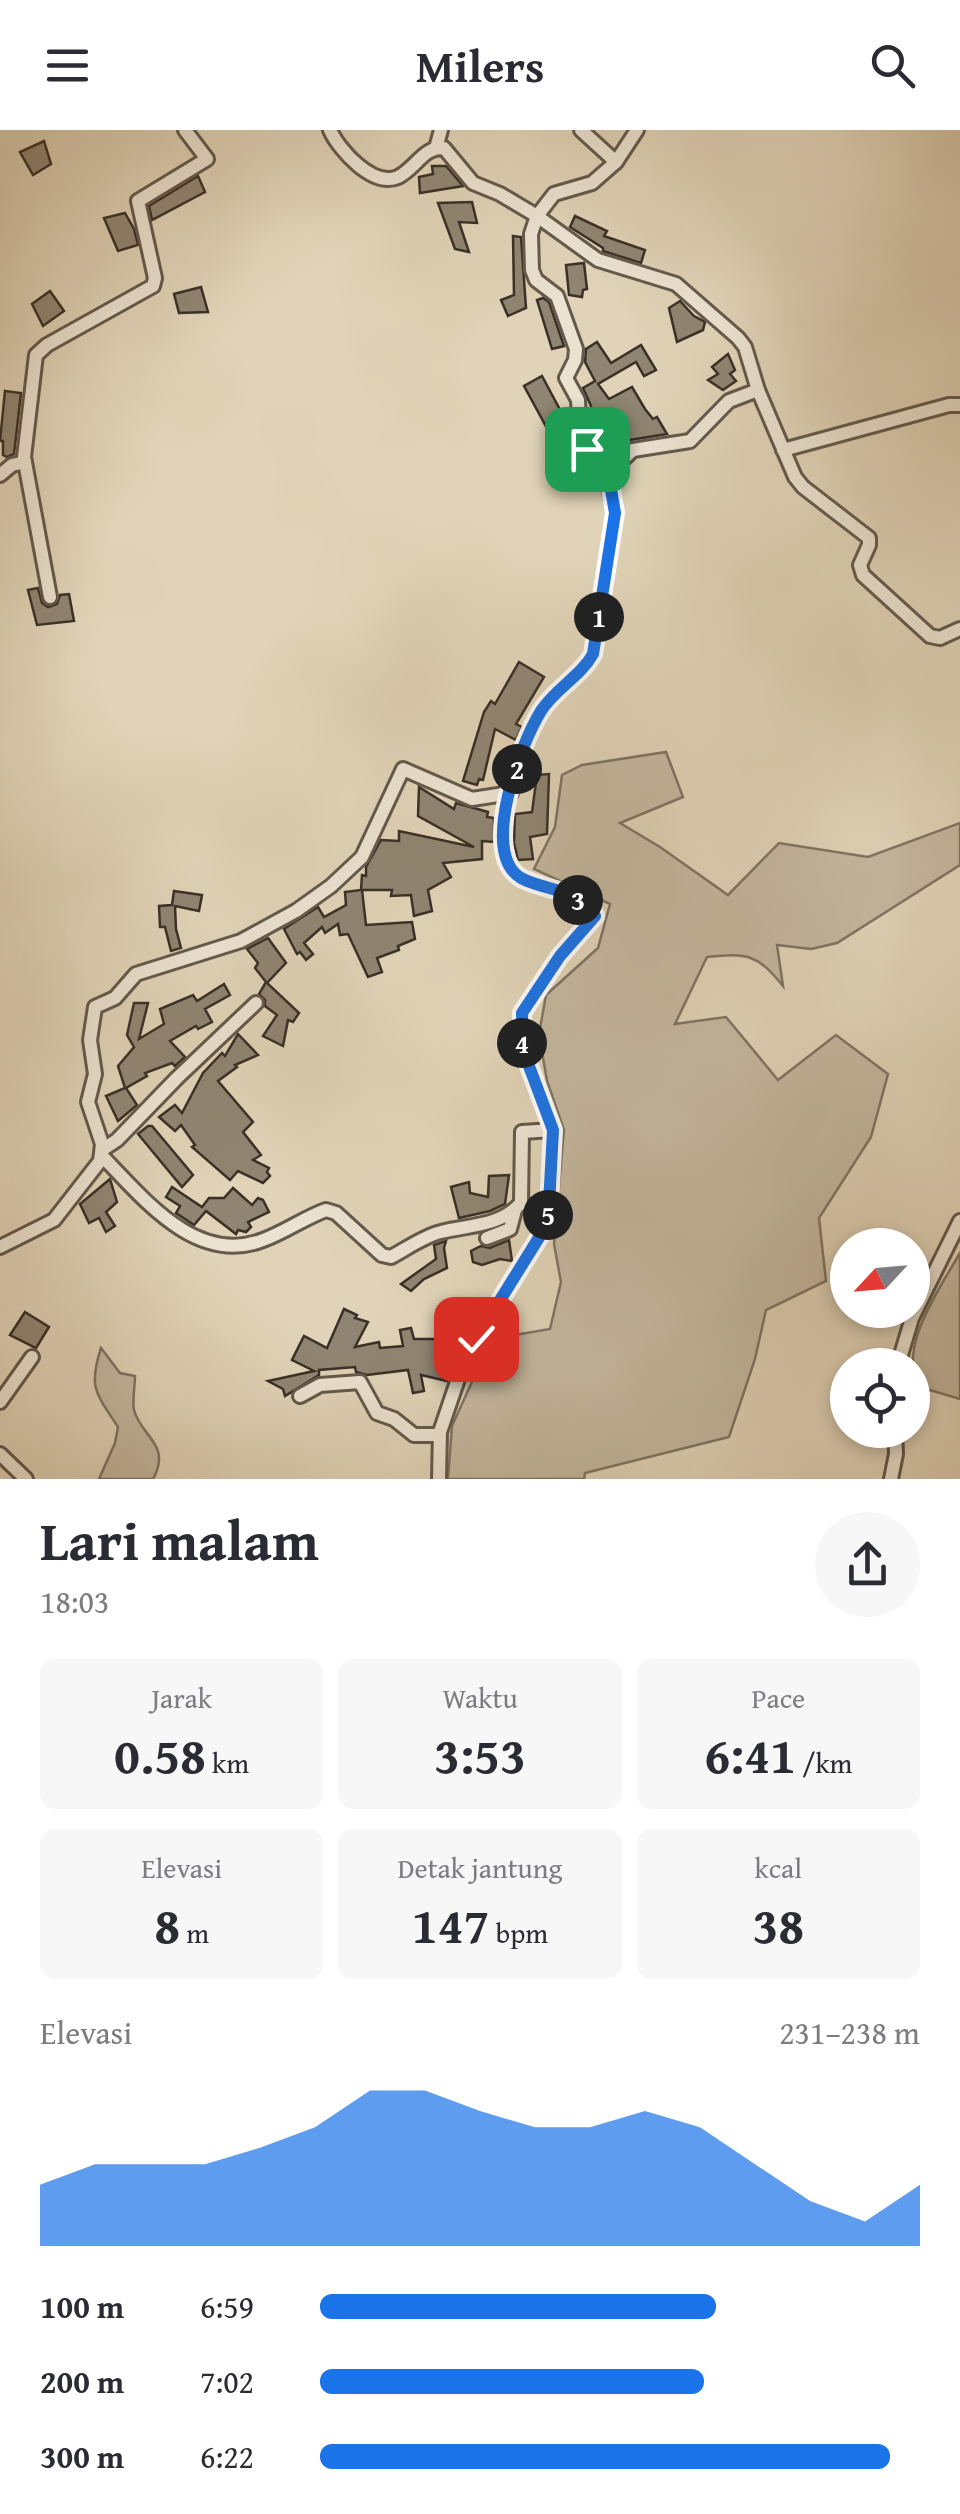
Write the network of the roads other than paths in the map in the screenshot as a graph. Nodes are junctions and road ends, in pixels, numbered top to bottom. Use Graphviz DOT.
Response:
graph roads {
  1 [pos="185,130"];
  2 [pos="330,130"];
  3 [pos="441,130"];
  4 [pos="581,130"];
  5 [pos="637,130"];
  6 [pos="436,148"];
  7 [pos="616,162"];
  8 [pos="537,216"];
  9 [pos="758,390"];
  10 [pos="960,405"];
  11 [pos="783,450"];
  12 [pos="25,462"];
  13 [pos="0,475"];
  14 [pos="609,478"];
  15 [pos="50,597"];
  16 [pos="960,629"];
  17 [pos="510,793"];
  18 [pos="256,1003"];
  19 [pos="553,1130"];
  20 [pos="102,1153"];
  21 [pos="515,1210"];
  22 [pos="960,1222"];
  23 [pos="488,1238"];
  24 [pos="0,1248"];
  25 [pos="903,1348"];
  26 [pos="32,1357"];
  27 [pos="300,1396"];
  28 [pos="0,1402"];
  29 [pos="440,1435"];
  30 [pos="896,1448"];
  31 [pos="0,1454"];
  32 [pos="26,1479"];
  33 [pos="439,1479"];
  34 [pos="891,1479"];
  1 -- 12 [label="street"];
  2 -- 6 [label="street"];
  3 -- 6 [label="street"];
  4 -- 7 [label="street"];
  5 -- 7 [label="street"];
  6 -- 8 [label="street"];
  7 -- 8 [label="street"];
  8 -- 9 [label="street"];
  8 -- 14 [label="street"];
  9 -- 11 [label="street"];
  9 -- 14 [label="street"];
  10 -- 11 [label="street"];
  11 -- 16 [label="street"];
  12 -- 13 [label="street"];
  12 -- 15 [label="street"];
  14 -- 17 [label="street"];
  17 -- 19 [label="street"];
  17 -- 20 [label="street"];
  18 -- 20 [label="street"];
  19 -- 21 [label="street"];
  19 -- 29 [label="street"];
  20 -- 21 [label="street"];
  20 -- 24 [label="street"];
  21 -- 23 [label="street"];
  22 -- 25 [label="street"];
  26 -- 28 [label="street"];
  27 -- 29 [label="street"];
  29 -- 33 [label="street"];
  30 -- 34 [label="street"];
  31 -- 32 [label="street"];
}
